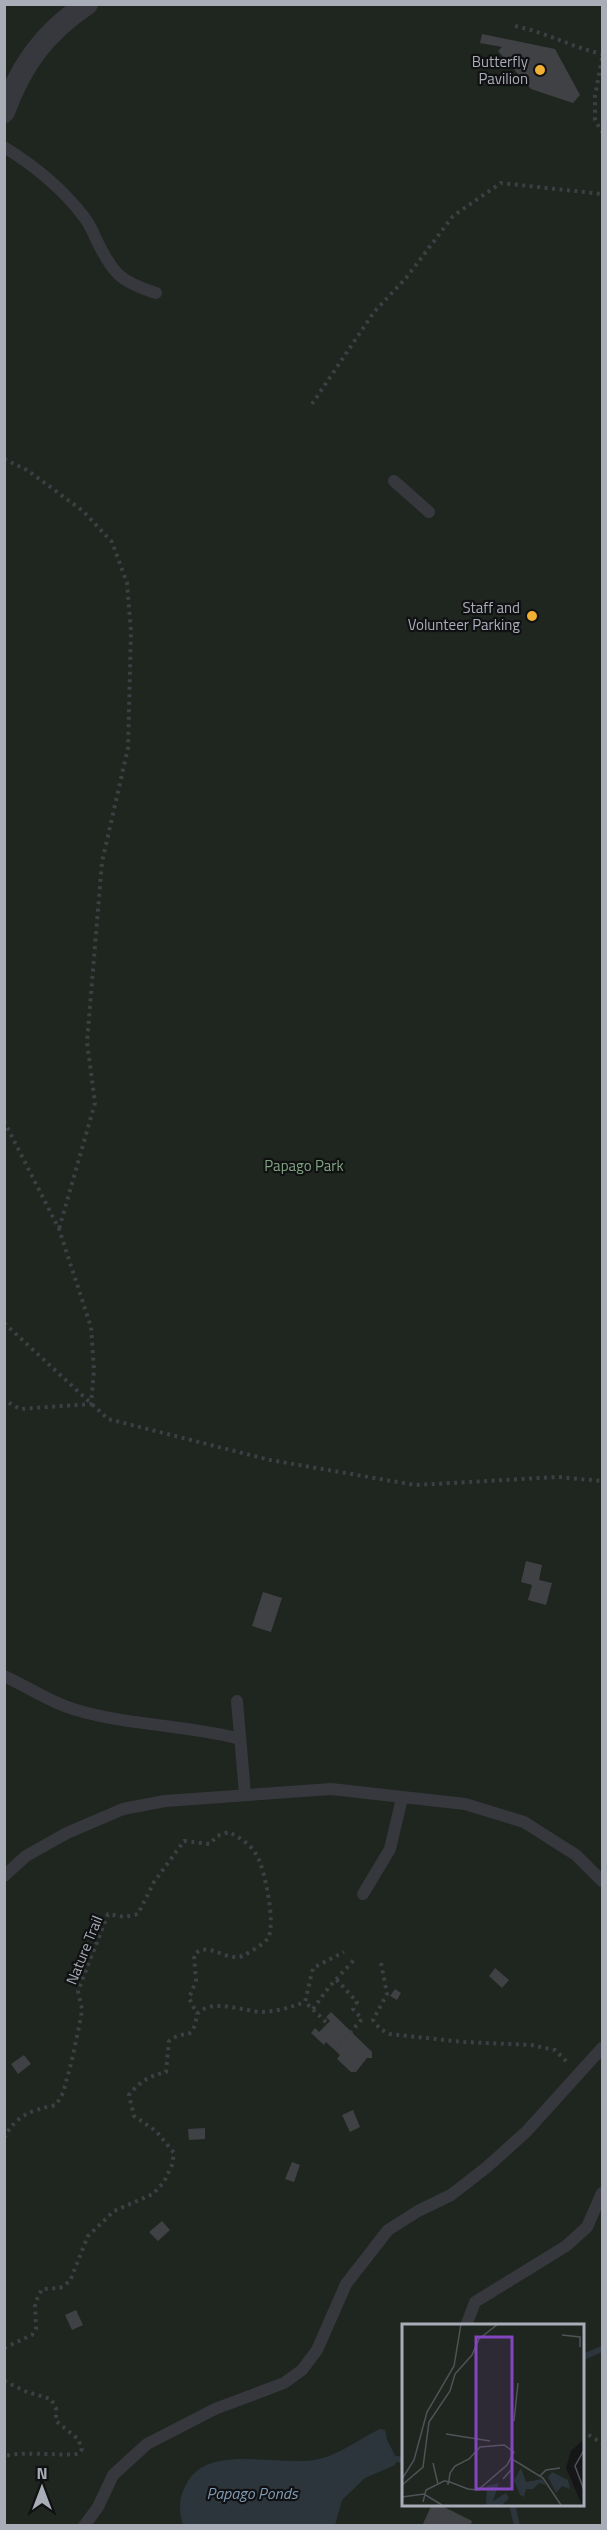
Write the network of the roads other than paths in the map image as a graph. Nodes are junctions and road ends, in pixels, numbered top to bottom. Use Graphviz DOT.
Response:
graph roads {
  1 [pos="87,4"];
  2 [pos="4,112"];
  3 [pos="4,147"];
  4 [pos="156,293"];
  5 [pos="394,481"];
  6 [pos="429,512"];
  7 [pos="4,1676"];
  8 [pos="237,1701"];
  9 [pos="240,1739"];
  10 [pos="245,1794"];
  11 [pos="402,1798"];
  12 [pos="4,1876"];
  13 [pos="603,1881"];
  14 [pos="363,1894"];
  15 [pos="603,2048"];
  16 [pos="603,2193"];
  17 [pos="467,2324"];
  18 [pos="84,2526"];
  1 -- 2 [label="street"];
  3 -- 4 [label="lane"];
  5 -- 6 [label="lane"];
  7 -- 9 [label="lane"];
  8 -- 9 [label="lane"];
  9 -- 10 [label="lane"];
  10 -- 11 [label="lane"];
  10 -- 12 [label="lane"];
  11 -- 13 [label="lane"];
  11 -- 14 [label="lane"];
  15 -- 18 [label="lane"];
  16 -- 17 [label="lane"];
}
